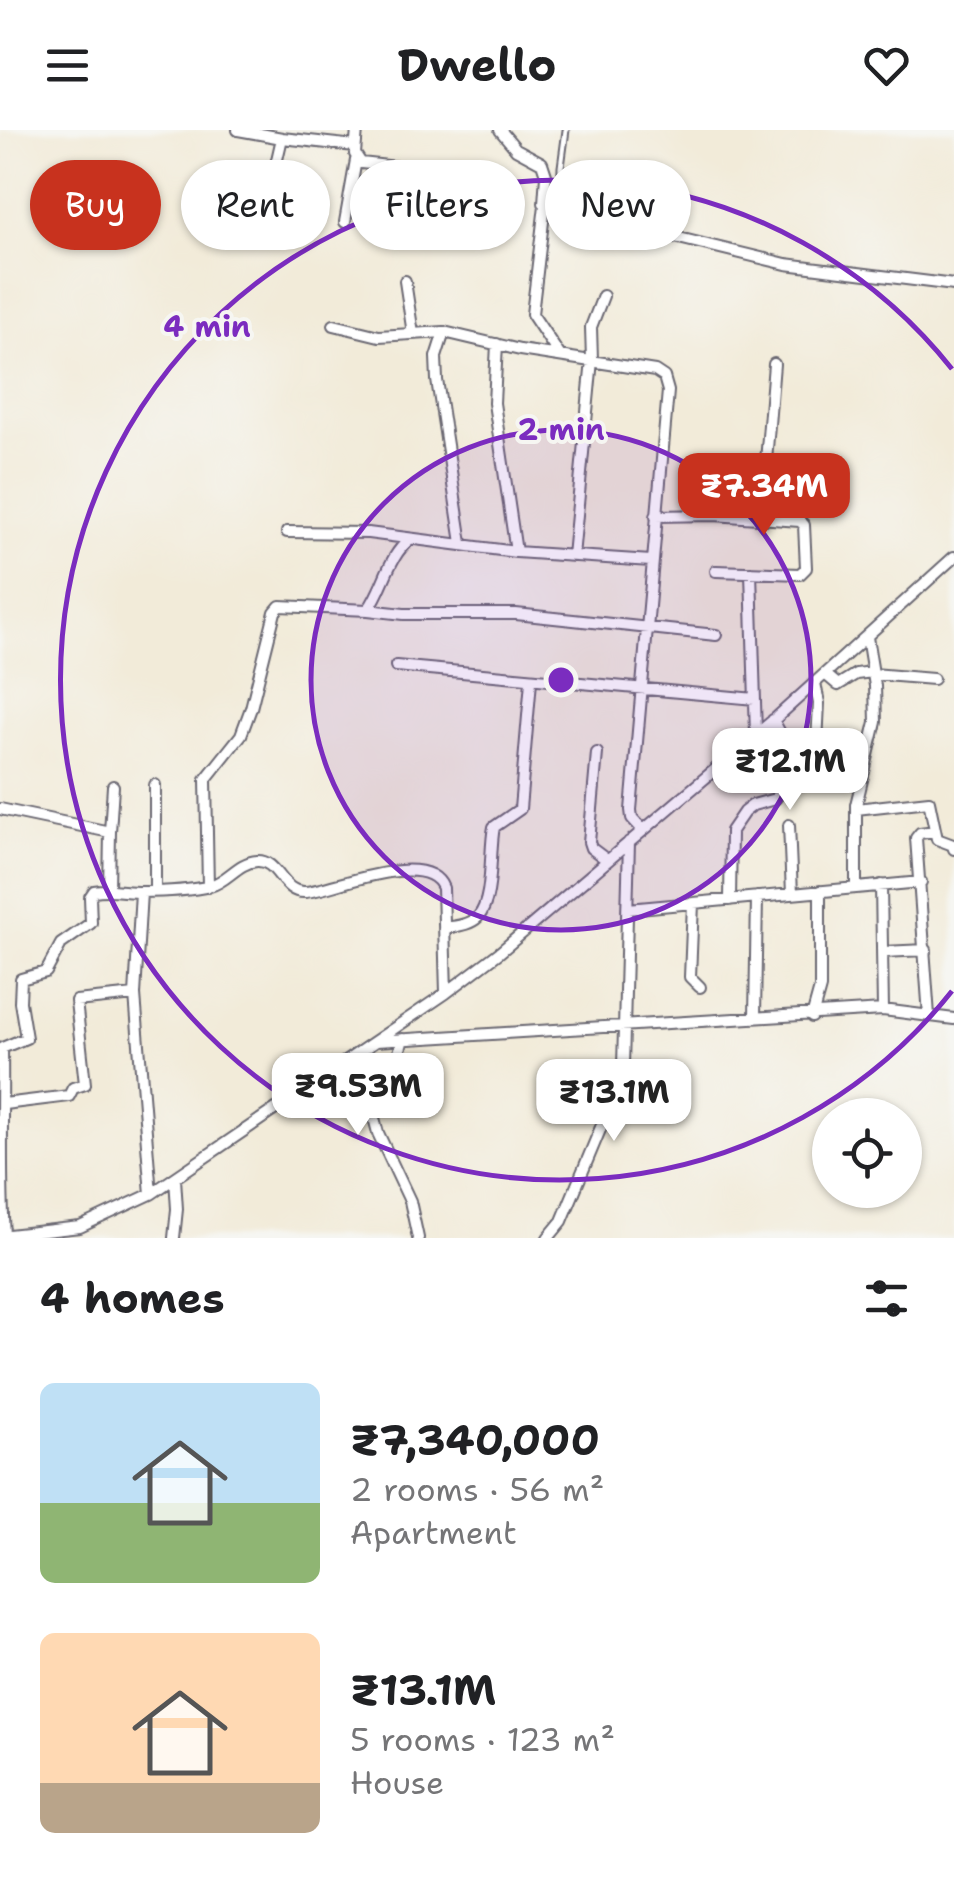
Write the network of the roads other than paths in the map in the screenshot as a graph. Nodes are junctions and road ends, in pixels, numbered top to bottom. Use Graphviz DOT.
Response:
graph roads {
  1 [pos="238,130"];
  2 [pos="357,130"];
  3 [pos="500,130"];
  4 [pos="566,130"];
  5 [pos="282,138"];
  6 [pos="355,146"];
  7 [pos="277,160"];
  8 [pos="356,160"];
  9 [pos="562,160"];
  10 [pos="545,172"];
  11 [pos="350,191"];
  12 [pos="545,205"];
  13 [pos="344,222"];
  14 [pos="691,241"];
  15 [pos="405,281"];
  16 [pos="954,285"];
  17 [pos="602,296"];
  18 [pos="334,325"];
  19 [pos="444,332"];
  20 [pos="413,334"];
  21 [pos="496,344"];
  22 [pos="560,356"];
  23 [pos="592,360"];
  24 [pos="774,364"];
  25 [pos="656,516"];
  26 [pos="800,521"];
  27 [pos="287,532"];
  28 [pos="410,540"];
  29 [pos="462,543"];
  30 [pos="516,552"];
  31 [pos="573,556"];
  32 [pos="954,556"];
  33 [pos="651,561"];
  34 [pos="716,571"];
  35 [pos="752,572"];
  36 [pos="368,610"];
  37 [pos="646,628"];
  38 [pos="716,634"];
  39 [pos="866,637"];
  40 [pos="396,666"];
  41 [pos="873,673"];
  42 [pos="826,674"];
  43 [pos="933,679"];
  44 [pos="530,680"];
  45 [pos="816,683"];
  46 [pos="642,690"];
  47 [pos="755,699"];
  48 [pos="773,720"];
  49 [pos="756,734"];
  50 [pos="597,753"];
  51 [pos="865,762"];
  52 [pos="155,785"];
  53 [pos="113,786"];
  54 [pos="0,809"];
  55 [pos="856,809"];
  56 [pos="789,825"];
  57 [pos="643,830"];
  58 [pos="935,831"];
  59 [pos="110,832"];
  60 [pos="629,842"];
  61 [pos="954,849"];
  62 [pos="607,860"];
  63 [pos="920,882"];
  64 [pos="881,885"];
  65 [pos="208,887"];
  66 [pos="856,888"];
  67 [pos="110,890"];
  68 [pos="154,891"];
  69 [pos="820,891"];
  70 [pos="141,892"];
  71 [pos="792,894"];
  72 [pos="757,897"];
  73 [pos="730,900"];
  74 [pos="693,903"];
  75 [pos="628,909"];
  76 [pos="446,928"];
  77 [pos="926,950"];
  78 [pos="884,952"];
  79 [pos="700,987"];
  80 [pos="446,993"];
  81 [pos="135,995"];
  82 [pos="883,1010"];
  83 [pos="755,1016"];
  84 [pos="929,1016"];
  85 [pos="812,1017"];
  86 [pos="954,1019"];
  87 [pos="626,1025"];
  88 [pos="376,1040"];
  89 [pos="403,1040"];
  90 [pos="2,1044"];
  91 [pos="4,1104"];
  92 [pos="176,1178"];
  93 [pos="151,1194"];
  94 [pos="2,1236"];
  95 [pos="174,1238"];
  96 [pos="418,1238"];
  97 [pos="548,1238"];
  1 -- 5 [label="street"];
  2 -- 6 [label="street"];
  3 -- 10 [label="street"];
  4 -- 9 [label="lane"];
  5 -- 6 [label="street"];
  5 -- 7 [label="street"];
  6 -- 8 [label="street"];
  11 -- 13 [label="street"];
  12 -- 22 [label="street"];
  14 -- 16 [label="street"];
  15 -- 20 [label="street"];
  17 -- 23 [label="street"];
  18 -- 20 [label="street"];
  19 -- 20 [label="street"];
  19 -- 21 [label="street"];
  19 -- 29 [label="street"];
  21 -- 22 [label="street"];
  21 -- 30 [label="street"];
  22 -- 23 [label="street"];
  23 -- 25 [label="street"];
  23 -- 31 [label="street"];
  24 -- 26 [label="street"];
  25 -- 26 [label="street"];
  25 -- 33 [label="street"];
  26 -- 35 [label="street"];
  27 -- 28 [label="street"];
  28 -- 29 [label="street"];
  28 -- 36 [label="street"];
  29 -- 30 [label="street"];
  30 -- 31 [label="street"];
  31 -- 33 [label="street"];
  32 -- 39 [label="street"];
  33 -- 37 [label="street"];
  34 -- 35 [label="street"];
  35 -- 47 [label="street"];
  36 -- 37 [label="street"];
  36 -- 65 [label="street"];
  37 -- 38 [label="street"];
  37 -- 46 [label="street"];
  39 -- 41 [label="street"];
  39 -- 42 [label="street"];
  40 -- 44 [label="street"];
  41 -- 42 [label="street"];
  41 -- 43 [label="street"];
  41 -- 51 [label="street"];
  42 -- 45 [label="street"];
  44 -- 46 [label="street"];
  44 -- 76 [label="street"];
  45 -- 48 [label="street"];
  45 -- 51 [label="street"];
  46 -- 47 [label="street"];
  46 -- 57 [label="street"];
  47 -- 49 [label="street"];
  48 -- 49 [label="street"];
  48 -- 73 [label="street"];
  49 -- 57 [label="street"];
  50 -- 62 [label="street"];
  51 -- 55 [label="street"];
  52 -- 68 [label="street"];
  53 -- 59 [label="street"];
  54 -- 59 [label="street"];
  55 -- 58 [label="street"];
  55 -- 66 [label="street"];
  56 -- 71 [label="street"];
  57 -- 60 [label="street"];
  58 -- 61 [label="street"];
  58 -- 63 [label="street"];
  59 -- 67 [label="street"];
  60 -- 62 [label="street"];
  60 -- 75 [label="street"];
  62 -- 80 [label="street"];
  63 -- 64 [label="street"];
  63 -- 77 [label="street"];
  64 -- 66 [label="street"];
  64 -- 78 [label="street"];
  65 -- 68 [label="street"];
  65 -- 76 [label="street"];
  66 -- 69 [label="street"];
  67 -- 70 [label="street"];
  67 -- 90 [label="street"];
  68 -- 70 [label="street"];
  69 -- 71 [label="street"];
  69 -- 85 [label="street"];
  70 -- 81 [label="street"];
  71 -- 72 [label="street"];
  72 -- 73 [label="street"];
  72 -- 83 [label="street"];
  73 -- 74 [label="street"];
  74 -- 75 [label="street"];
  74 -- 79 [label="street"];
  75 -- 87 [label="street"];
  76 -- 80 [label="street"];
  77 -- 78 [label="street"];
  77 -- 84 [label="street"];
  78 -- 82 [label="street"];
  80 -- 88 [label="street"];
  81 -- 91 [label="street"];
  81 -- 93 [label="street"];
  82 -- 84 [label="street"];
  82 -- 85 [label="street"];
  83 -- 85 [label="street"];
  83 -- 87 [label="street"];
  84 -- 86 [label="street"];
  87 -- 89 [label="street"];
  87 -- 97 [label="street"];
  88 -- 89 [label="street"];
  88 -- 92 [label="street"];
  89 -- 96 [label="street"];
  90 -- 91 [label="street"];
  91 -- 94 [label="street"];
  92 -- 93 [label="street"];
  92 -- 95 [label="street"];
  93 -- 94 [label="street"];
}
